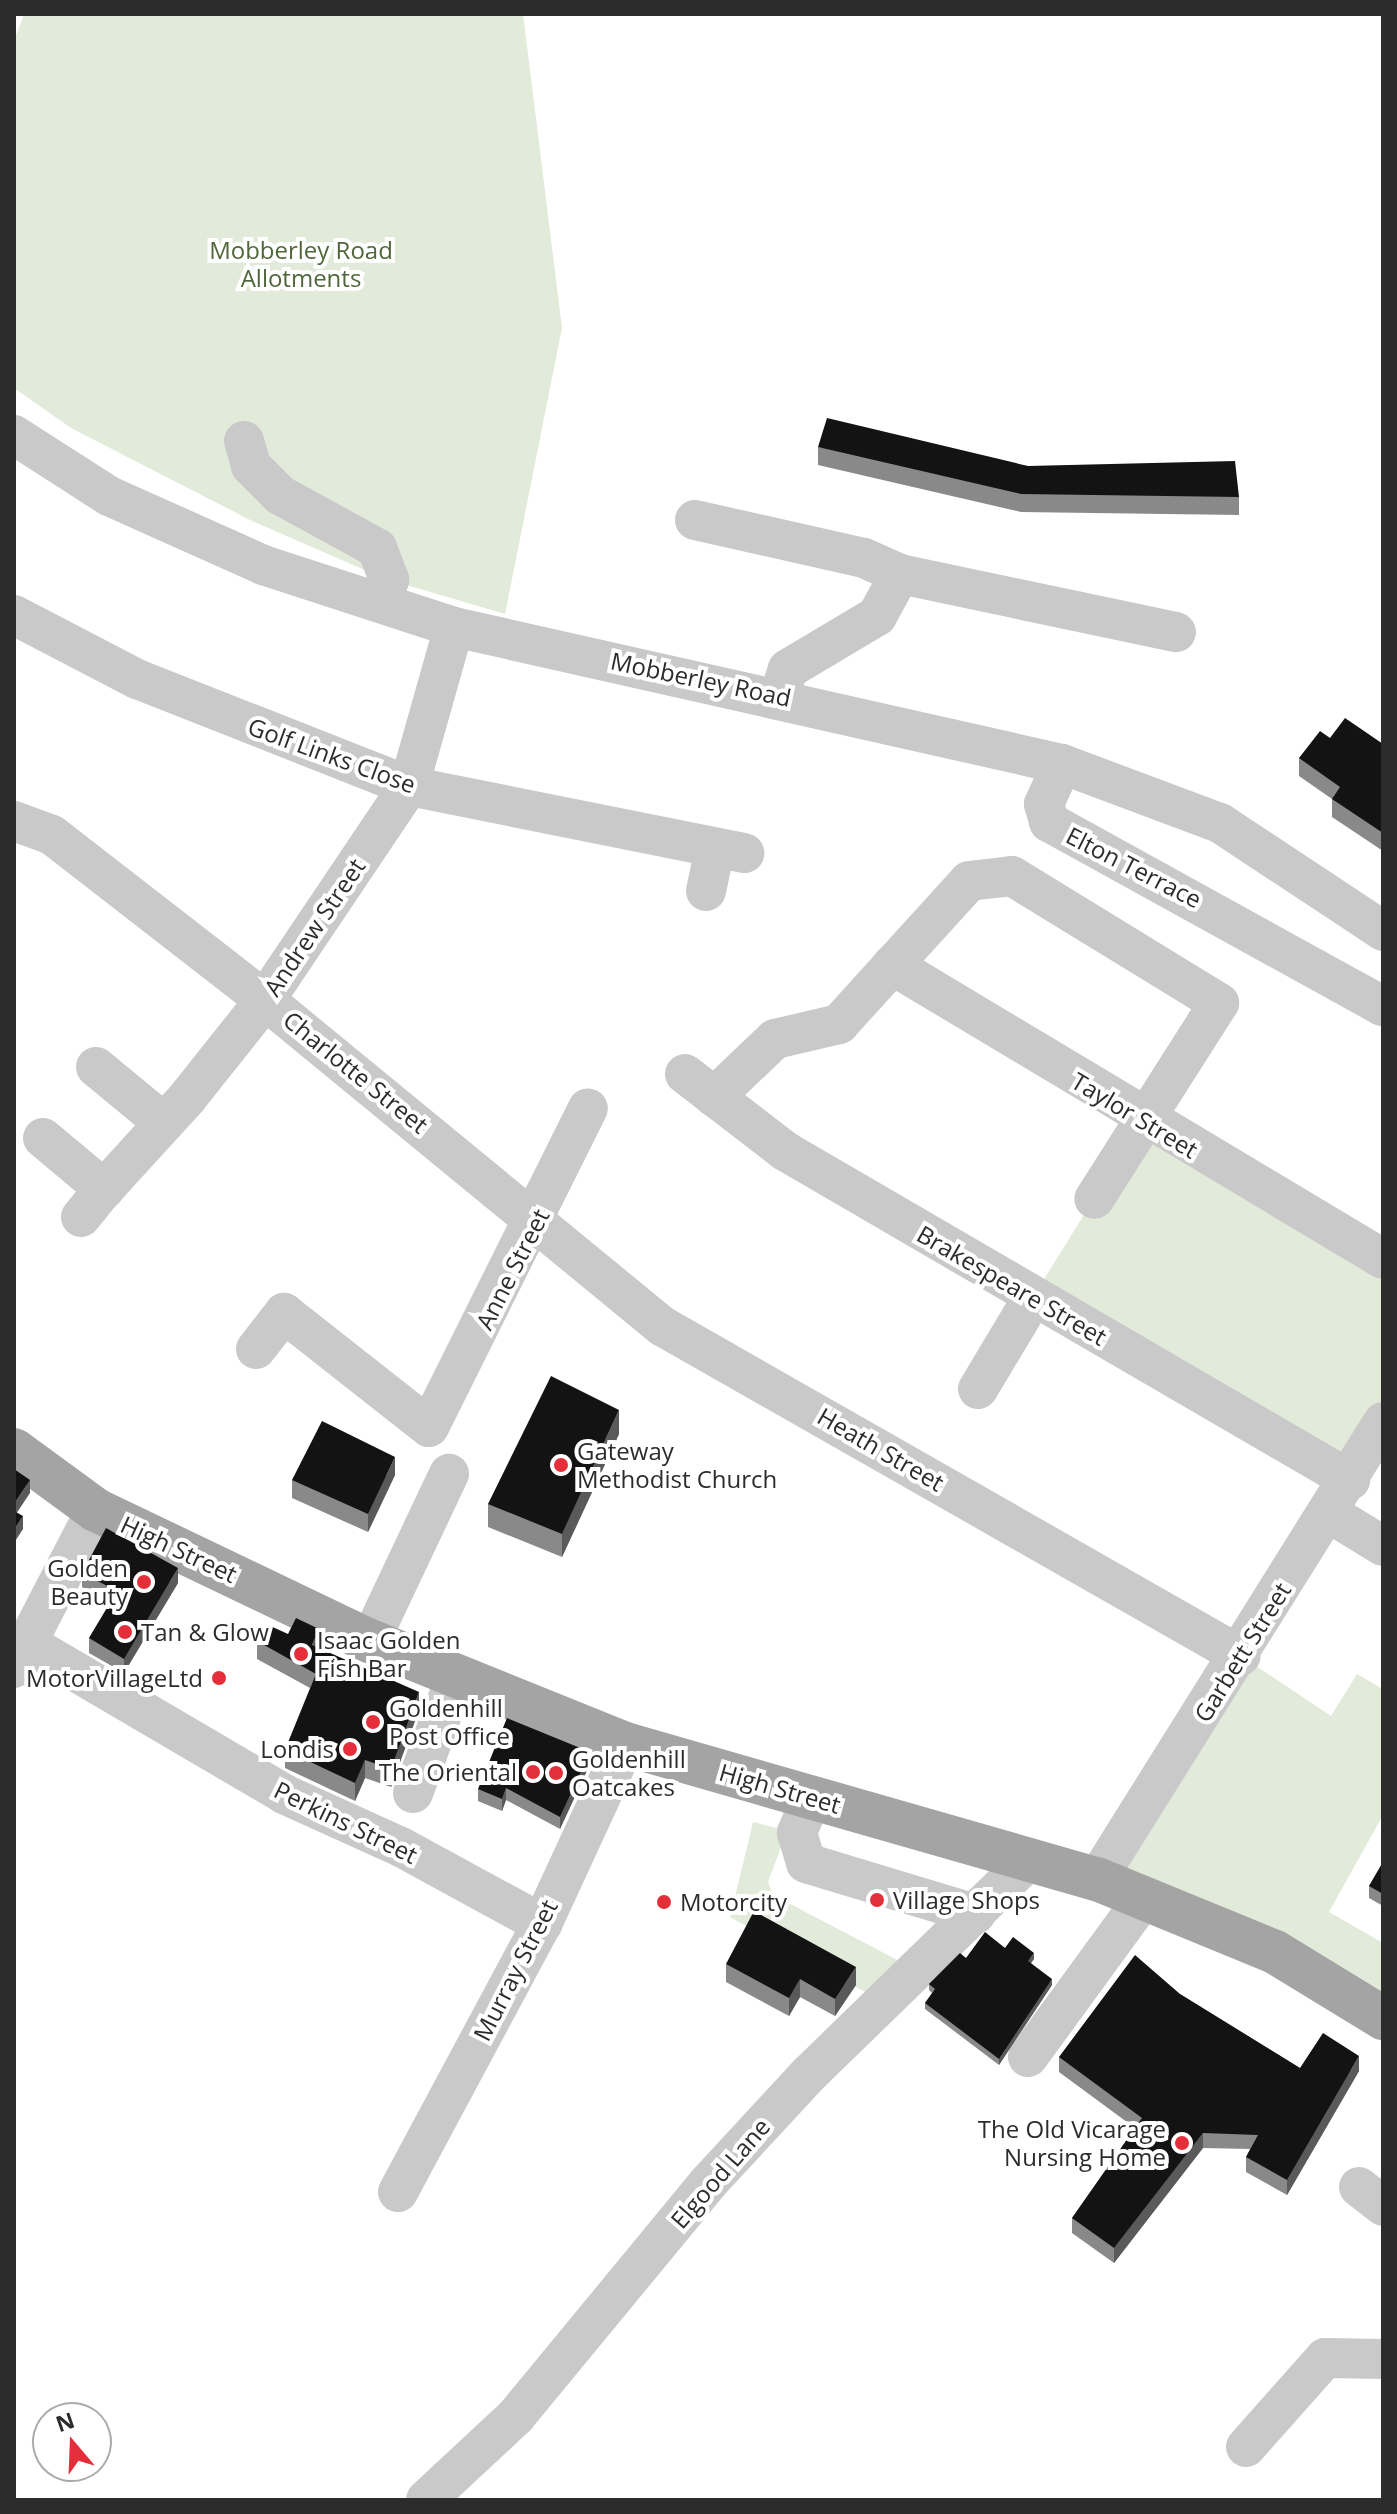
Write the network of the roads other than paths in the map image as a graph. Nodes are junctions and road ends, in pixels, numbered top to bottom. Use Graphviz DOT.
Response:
graph roads {
  1 [pos="14,435"];
  2 [pos="244,441"];
  3 [pos="695,520"];
  4 [pos="900,574"];
  5 [pos="381,603"];
  6 [pos="14,615"];
  7 [pos="454,627"];
  8 [pos="1176,632"];
  9 [pos="779,696"];
  10 [pos="1062,764"];
  11 [pos="409,786"];
  12 [pos="14,821"];
  13 [pos="706,891"];
  14 [pos="1383,931"];
  15 [pos="892,965"];
  16 [pos="265,1000"];
  17 [pos="1383,1006"];
  18 [pos="96,1067"];
  19 [pos="588,1108"];
  20 [pos="1142,1121"];
  21 [pos="164,1123"];
  22 [pos="43,1138"];
  23 [pos="1094,1199"];
  24 [pos="539,1218"];
  25 [pos="1383,1259"];
  26 [pos="1033,1297"];
  27 [pos="256,1349"];
  28 [pos="978,1389"];
  29 [pos="1383,1422"];
  30 [pos="14,1450"];
  31 [pos="449,1474"];
  32 [pos="1340,1497"];
  33 [pos="96,1510"];
  34 [pos="1383,1546"];
  35 [pos="370,1641"];
  36 [pos="1241,1656"];
  37 [pos="18,1661"];
  38 [pos="456,1676"];
  39 [pos="625,1744"];
  40 [pos="413,1793"];
  41 [pos="812,1797"];
  42 [pos="1029,1860"];
  43 [pos="1097,1879"];
  44 [pos="1144,1898"];
  45 [pos="975,1914"];
  46 [pos="542,1924"];
  47 [pos="1383,2018"];
  48 [pos="1028,2057"];
  49 [pos="398,2192"];
  50 [pos="1383,2359"];
  51 [pos="1246,2447"];
  52 [pos="426,2500"];
  1 -- 5 [label="street, Mobberley Road"];
  2 -- 5 [label="street"];
  3 -- 4 [label="street"];
  4 -- 8 [label="street"];
  4 -- 9 [label="street"];
  5 -- 7 [label="street, Mobberley Road"];
  6 -- 11 [label="street, Golf Links Close"];
  7 -- 9 [label="street, Mobberley Road"];
  7 -- 11 [label="street, Andrew Street"];
  9 -- 10 [label="street, Mobberley Road"];
  10 -- 14 [label="street, Mobberley Road"];
  10 -- 17 [label="street, Elton Terrace"];
  11 -- 13 [label="street, Golf Links Close"];
  11 -- 16 [label="street, Andrew Street"];
  12 -- 16 [label="street, Charlotte Street"];
  15 -- 20 [label="street, Taylor Street"];
  15 -- 20 [label="street"];
  15 -- 26 [label="street, Brakespeare Street"];
  16 -- 21 [label="street, Andrew Street"];
  16 -- 24 [label="street, Charlotte Street"];
  18 -- 21 [label="street"];
  19 -- 24 [label="street, Anne Street"];
  20 -- 23 [label="street"];
  20 -- 25 [label="street, Taylor Street"];
  21 -- 22 [label="street, Andrew Street"];
  24 -- 27 [label="street, Anne Street"];
  24 -- 36 [label="street, Heath Street"];
  26 -- 28 [label="street"];
  26 -- 32 [label="street, Brakespeare Street"];
  29 -- 32 [label="street, Garbett Street"];
  30 -- 33 [label="main road, High Street"];
  31 -- 35 [label="street"];
  32 -- 34 [label="street, Brakespeare Street"];
  32 -- 36 [label="street, Garbett Street"];
  33 -- 35 [label="main road, High Street"];
  33 -- 37 [label="street"];
  35 -- 38 [label="main road, High Street"];
  36 -- 43 [label="street, Garbett Street"];
  37 -- 46 [label="street, Perkins Street"];
  38 -- 39 [label="main road, High Street"];
  38 -- 40 [label="street"];
  39 -- 41 [label="main road, High Street"];
  39 -- 46 [label="street, Murray Street"];
  41 -- 42 [label="main road, High Street"];
  41 -- 45 [label="street"];
  42 -- 43 [label="main road, High Street"];
  42 -- 45 [label="street, Elgood Lane"];
  43 -- 44 [label="main road, High Street"];
  44 -- 47 [label="main road, High Street"];
  44 -- 48 [label="street"];
  45 -- 52 [label="street, Elgood Lane"];
  46 -- 49 [label="street, Murray Street"];
  50 -- 51 [label="street"];
}
